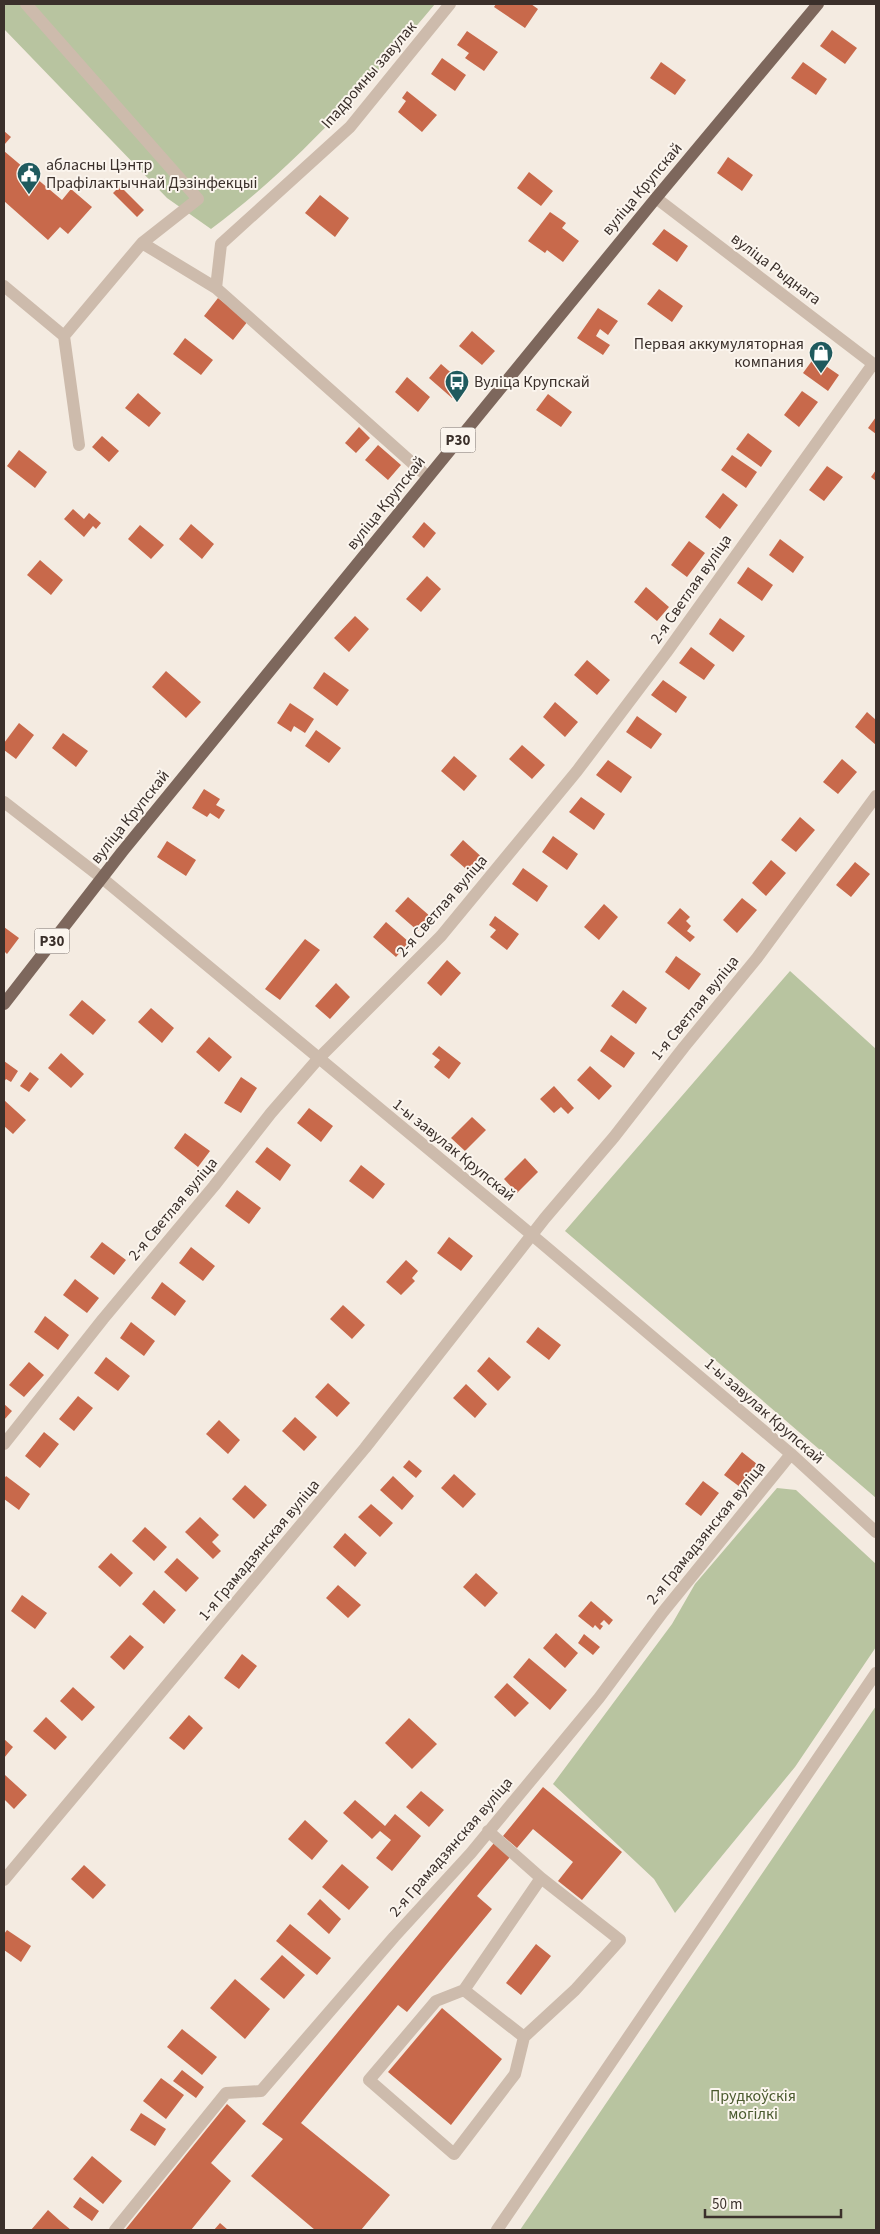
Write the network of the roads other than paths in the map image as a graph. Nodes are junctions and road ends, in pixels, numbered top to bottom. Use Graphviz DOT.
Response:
graph roads {
  1 [pos="26,4"];
  2 [pos="450,4"];
  3 [pos="818,4"];
  4 [pos="656,198"];
  5 [pos="142,243"];
  6 [pos="4,286"];
  7 [pos="216,288"];
  8 [pos="64,336"];
  9 [pos="875,365"];
  10 [pos="79,445"];
  11 [pos="428,477"];
  12 [pos="876,796"];
  13 [pos="4,802"];
  14 [pos="102,878"];
  15 [pos="4,1004"];
  16 [pos="318,1059"];
  17 [pos="532,1235"];
  18 [pos="4,1444"];
  19 [pos="791,1454"];
  20 [pos="876,1532"];
  21 [pos="876,1673"];
  22 [pos="488,1831"];
  23 [pos="542,1878"];
  24 [pos="4,1880"];
  25 [pos="464,1990"];
  26 [pos="524,2037"];
  27 [pos="116,2230"];
  28 [pos="497,2230"];
  1 -- 5 [label="street"];
  2 -- 7 [label="street, Іпадромны завулак"];
  3 -- 4 [label="main road, вуліца Крупскай / Р30"];
  4 -- 9 [label="street, вуліца Рыднага"];
  4 -- 11 [label="main road, вуліца Крупскай / Р30"];
  5 -- 7 [label="street"];
  5 -- 8 [label="street"];
  6 -- 8 [label="street"];
  7 -- 11 [label="street"];
  8 -- 10 [label="street"];
  9 -- 16 [label="street, 2-я Светлая вуліца"];
  11 -- 14 [label="main road, вуліца Крупскай / Р30"];
  12 -- 17 [label="street, 1-я Светлая вуліца"];
  13 -- 14 [label="street, 1-ы завулак Крупскай"];
  14 -- 15 [label="main road, вуліца Крупскай / Р30"];
  14 -- 16 [label="street, 1-ы завулак Крупскай"];
  16 -- 17 [label="street, 1-ы завулак Крупскай"];
  16 -- 18 [label="street, 2-я Светлая вуліца"];
  17 -- 19 [label="street, 1-ы завулак Крупскай"];
  17 -- 24 [label="street, 1-я Грамадзянская вуліца"];
  19 -- 20 [label="street, 1-ы завулак Крупскай"];
  19 -- 22 [label="street, 2-я Грамадзянская вуліца"];
  21 -- 28 [label="street"];
  22 -- 23 [label="street"];
  22 -- 27 [label="street, 2-я Грамадзянская вуліца"];
  23 -- 25 [label="street"];
  23 -- 26 [label="street"];
  25 -- 26 [label="street"];
  25 -- 26 [label="street"];
}
